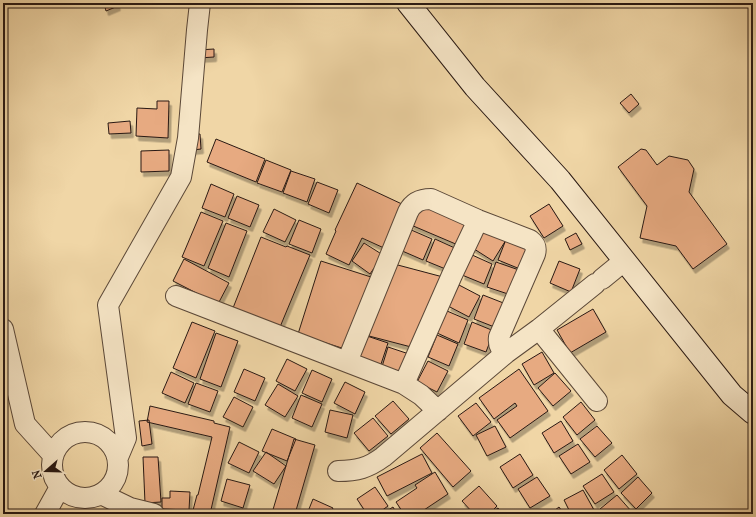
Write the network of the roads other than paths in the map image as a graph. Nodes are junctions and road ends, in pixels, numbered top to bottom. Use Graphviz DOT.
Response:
graph roads {
  1 [pos="200,3"];
  2 [pos="408,3"];
  3 [pos="478,220"];
  4 [pos="624,261"];
  5 [pos="176,296"];
  6 [pos="3,329"];
  7 [pos="538,329"];
  8 [pos="506,353"];
  9 [pos="347,362"];
  10 [pos="404,384"];
  11 [pos="597,401"];
  12 [pos="438,411"];
  13 [pos="753,413"];
  14 [pos="53,455"];
  15 [pos="118,457"];
  16 [pos="338,472"];
  17 [pos="60,488"];
  18 [pos="101,494"];
  19 [pos="45,514"];
  20 [pos="154,514"];
  1 -- 15 [label="street"];
  2 -- 4 [label="street"];
  3 -- 8 [label="street"];
  3 -- 9 [label="street"];
  3 -- 10 [label="street"];
  4 -- 7 [label="street"];
  4 -- 13 [label="street"];
  5 -- 9 [label="street"];
  6 -- 14 [label="street"];
  7 -- 8 [label="street"];
  7 -- 11 [label="street"];
  8 -- 12 [label="street"];
  9 -- 10 [label="street"];
  10 -- 12 [label="street"];
  12 -- 16 [label="street"];
  14 -- 15 [label="street"];
  14 -- 17 [label="street"];
  15 -- 18 [label="street"];
  17 -- 18 [label="street"];
  17 -- 19 [label="street"];
  18 -- 20 [label="street"];
}
